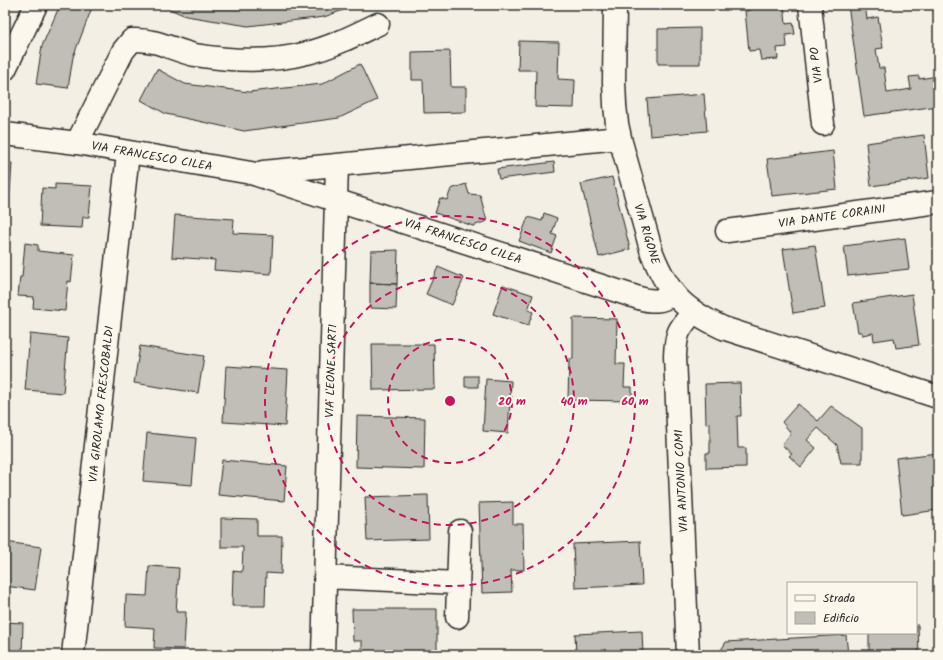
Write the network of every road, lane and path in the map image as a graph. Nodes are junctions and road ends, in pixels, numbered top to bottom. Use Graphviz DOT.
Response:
graph roads {
  1 [pos="36,5"];
  2 [pos="615,5"];
  3 [pos="810,5"];
  4 [pos="378,24"];
  5 [pos="5,69"];
  6 [pos="823,124"];
  7 [pos="5,134"];
  8 [pos="620,138"];
  9 [pos="77,143"];
  10 [pos="128,153"];
  11 [pos="337,166"];
  12 [pos="251,173"];
  13 [pos="336,200"];
  14 [pos="938,202"];
  15 [pos="727,231"];
  16 [pos="673,294"];
  17 [pos="693,312"];
  18 [pos="938,397"];
  19 [pos="460,531"];
  20 [pos="325,577"];
  21 [pos="458,583"];
  22 [pos="457,617"];
  23 [pos="73,655"];
  24 [pos="323,655"];
  25 [pos="688,655"];
  1 -- 5 [label="street"];
  2 -- 8 [label="street, VIA RIGONE"];
  3 -- 6 [label="street, VIA PO"];
  4 -- 9 [label="street, VIA FRANCESCO CILEA"];
  7 -- 9 [label="street, VIA FRANCESCO CILEA"];
  8 -- 11 [label="street, VIA FRANCESCO CILEA"];
  8 -- 16 [label="street, VIA RIGONE"];
  9 -- 10 [label="street, VIA FRANCESCO CILEA"];
  10 -- 12 [label="street, VIA FRANCESCO CILEA"];
  10 -- 23 [label="street, VIA GIROLAMO FRESCOBALDI"];
  11 -- 12 [label="street, VIA FRANCESCO CILEA"];
  11 -- 13 [label="street, VIA LEONE SARTI"];
  12 -- 13 [label="street, VIA FRANCESCO CILEA"];
  13 -- 16 [label="street, VIA FRANCESCO CILEA"];
  13 -- 20 [label="street, VIA LEONE SARTI"];
  14 -- 15 [label="street, VIA DANTE CORAINI"];
  16 -- 17 [label="street, VIA RIGONE"];
  17 -- 18 [label="street, VIA RIGONE"];
  17 -- 25 [label="street, VIA ANTONIO COMI"];
  19 -- 21 [label="street"];
  20 -- 21 [label="street"];
  20 -- 24 [label="street, VIA LEONE SARTI"];
  21 -- 22 [label="street"];
}
